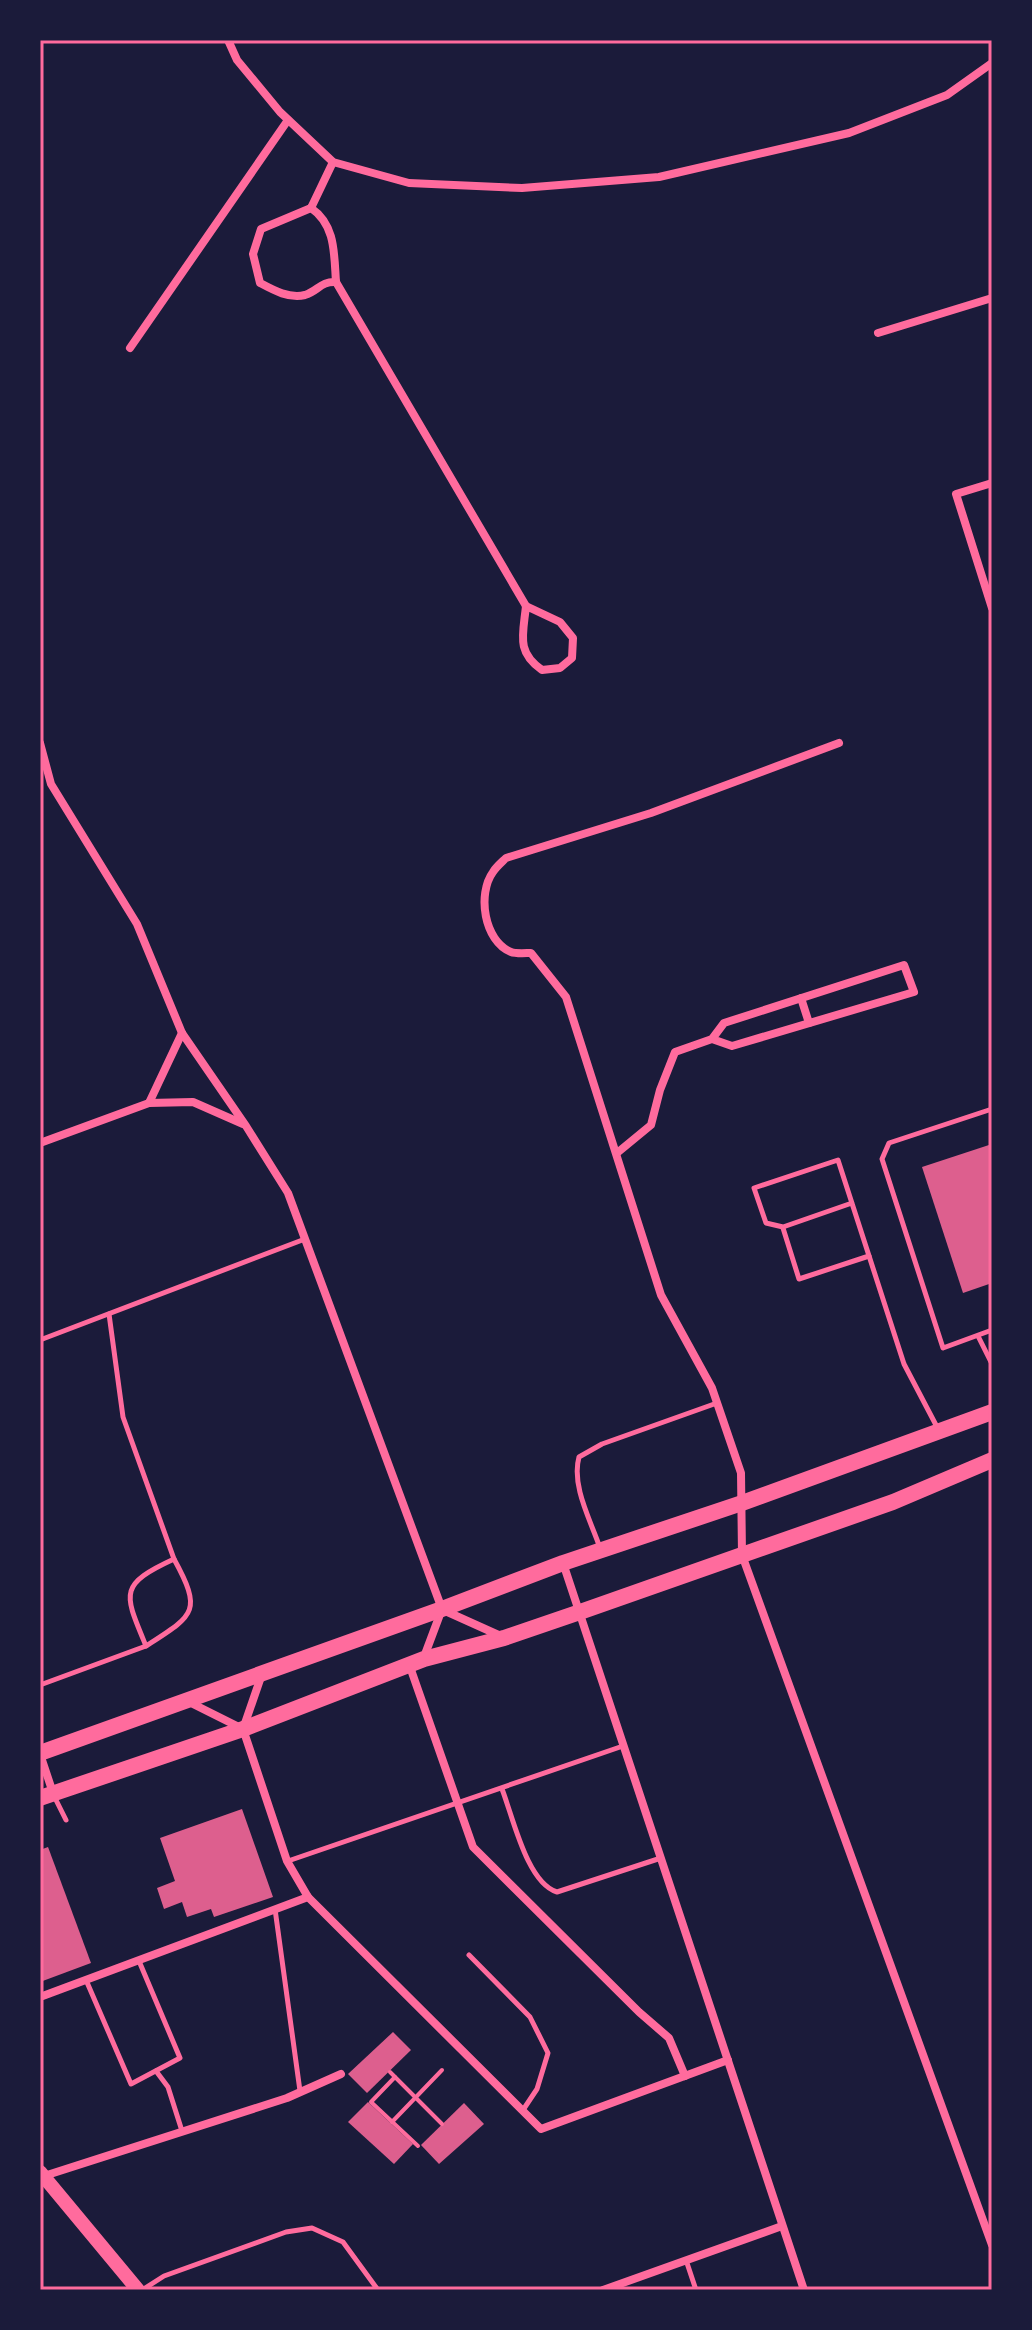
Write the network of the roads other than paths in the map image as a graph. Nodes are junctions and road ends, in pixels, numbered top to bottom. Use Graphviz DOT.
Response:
graph roads {
  1 [pos="228,40"];
  2 [pos="992,63"];
  3 [pos="288,120"];
  4 [pos="333,162"];
  5 [pos="311,208"];
  6 [pos="336,282"];
  7 [pos="992,298"];
  8 [pos="878,333"];
  9 [pos="130,348"];
  10 [pos="992,483"];
  11 [pos="526,606"];
  12 [pos="992,608"];
  13 [pos="40,743"];
  14 [pos="839,743"];
  15 [pos="801,998"];
  16 [pos="809,1023"];
  17 [pos="182,1033"];
  18 [pos="712,1039"];
  19 [pos="149,1103"];
  20 [pos="992,1109"];
  21 [pos="246,1126"];
  22 [pos="40,1143"];
  23 [pos="617,1153"];
  24 [pos="852,1203"];
  25 [pos="783,1227"];
  26 [pos="307,1239"];
  27 [pos="869,1256"];
  28 [pos="109,1313"];
  29 [pos="992,1330"];
  30 [pos="978,1336"];
  31 [pos="40,1340"];
  32 [pos="992,1364"];
  33 [pos="717,1403"];
  34 [pos="992,1412"];
  35 [pos="940,1432"];
  36 [pos="992,1460"];
  37 [pos="742,1503"];
  38 [pos="601,1550"];
  39 [pos="742,1555"];
  40 [pos="174,1559"];
  41 [pos="563,1563"];
  42 [pos="442,1609"];
  43 [pos="580,1612"];
  44 [pos="504,1638"];
  45 [pos="146,1646"];
  46 [pos="416,1662"];
  47 [pos="263,1672"];
  48 [pos="40,1685"];
  49 [pos="186,1700"];
  50 [pos="243,1729"];
  51 [pos="623,1746"];
  52 [pos="40,1753"];
  53 [pos="502,1789"];
  54 [pos="46,1796"];
  55 [pos="458,1803"];
  56 [pos="66,1820"];
  57 [pos="661,1858"];
  58 [pos="287,1861"];
  59 [pos="308,1897"];
  60 [pos="275,1909"];
  61 [pos="469,1955"];
  62 [pos="138,1960"];
  63 [pos="86,1980"];
  64 [pos="40,1997"];
  65 [pos="728,2060"];
  66 [pos="156,2071"];
  67 [pos="341,2074"];
  68 [pos="685,2076"];
  69 [pos="301,2092"];
  70 [pos="523,2111"];
  71 [pos="183,2132"];
  72 [pos="42,2174"];
  73 [pos="782,2226"];
  74 [pos="992,2245"];
  75 [pos="686,2260"];
  76 [pos="140,2290"];
  77 [pos="378,2290"];
  78 [pos="603,2290"];
  79 [pos="696,2290"];
  80 [pos="804,2290"];
  1 -- 3 [label="street"];
  2 -- 4 [label="street"];
  3 -- 4 [label="street"];
  3 -- 9 [label="street"];
  4 -- 5 [label="street"];
  5 -- 6 [label="street"];
  5 -- 6 [label="street"];
  6 -- 11 [label="street"];
  7 -- 8 [label="street"];
  10 -- 12 [label="street"];
  11 -- 11 [label="street"];
  13 -- 17 [label="street"];
  14 -- 23 [label="street"];
  15 -- 16 [label="street"];
  15 -- 16 [label="street"];
  15 -- 18 [label="street"];
  16 -- 18 [label="street"];
  17 -- 19 [label="street"];
  17 -- 21 [label="street"];
  18 -- 23 [label="street"];
  19 -- 21 [label="street"];
  19 -- 22 [label="street"];
  20 -- 30 [label="lane"];
  21 -- 26 [label="street"];
  23 -- 33 [label="street"];
  24 -- 25 [label="lane"];
  24 -- 25 [label="lane"];
  24 -- 27 [label="lane"];
  25 -- 27 [label="lane"];
  26 -- 28 [label="lane"];
  26 -- 42 [label="street"];
  27 -- 35 [label="lane"];
  28 -- 31 [label="lane"];
  28 -- 40 [label="lane"];
  29 -- 30 [label="lane"];
  30 -- 32 [label="lane"];
  33 -- 37 [label="street"];
  33 -- 38 [label="lane"];
  34 -- 35 [label="main road"];
  35 -- 37 [label="main road"];
  36 -- 39 [label="main road"];
  37 -- 38 [label="main road"];
  37 -- 39 [label="street"];
  38 -- 41 [label="main road"];
  39 -- 43 [label="main road"];
  39 -- 74 [label="street"];
  40 -- 45 [label="lane"];
  40 -- 45 [label="lane"];
  41 -- 42 [label="main road"];
  41 -- 43 [label="street"];
  42 -- 44 [label="street"];
  42 -- 46 [label="street"];
  42 -- 47 [label="main road"];
  43 -- 44 [label="main road"];
  43 -- 51 [label="street"];
  44 -- 46 [label="main road"];
  45 -- 48 [label="lane"];
  46 -- 50 [label="main road"];
  46 -- 55 [label="street"];
  47 -- 49 [label="main road"];
  47 -- 50 [label="street"];
  49 -- 50 [label="street"];
  49 -- 52 [label="main road"];
  50 -- 54 [label="main road"];
  50 -- 58 [label="street"];
  51 -- 53 [label="lane"];
  51 -- 57 [label="street"];
  52 -- 54 [label="street"];
  53 -- 55 [label="lane"];
  53 -- 57 [label="lane"];
  54 -- 56 [label="lane"];
  55 -- 58 [label="lane"];
  55 -- 68 [label="street"];
  57 -- 65 [label="street"];
  58 -- 59 [label="street"];
  59 -- 60 [label="street"];
  59 -- 70 [label="street"];
  60 -- 62 [label="street"];
  60 -- 69 [label="lane"];
  61 -- 70 [label="lane"];
  62 -- 63 [label="street"];
  62 -- 66 [label="lane"];
  63 -- 64 [label="street"];
  63 -- 66 [label="lane"];
  65 -- 68 [label="street"];
  65 -- 73 [label="street"];
  66 -- 71 [label="lane"];
  67 -- 69 [label="street"];
  68 -- 70 [label="street"];
  69 -- 71 [label="street"];
  71 -- 72 [label="street"];
  72 -- 76 [label="main road"];
  73 -- 75 [label="street"];
  73 -- 80 [label="street"];
  75 -- 78 [label="street"];
  75 -- 79 [label="lane"];
  76 -- 77 [label="lane"];
}
